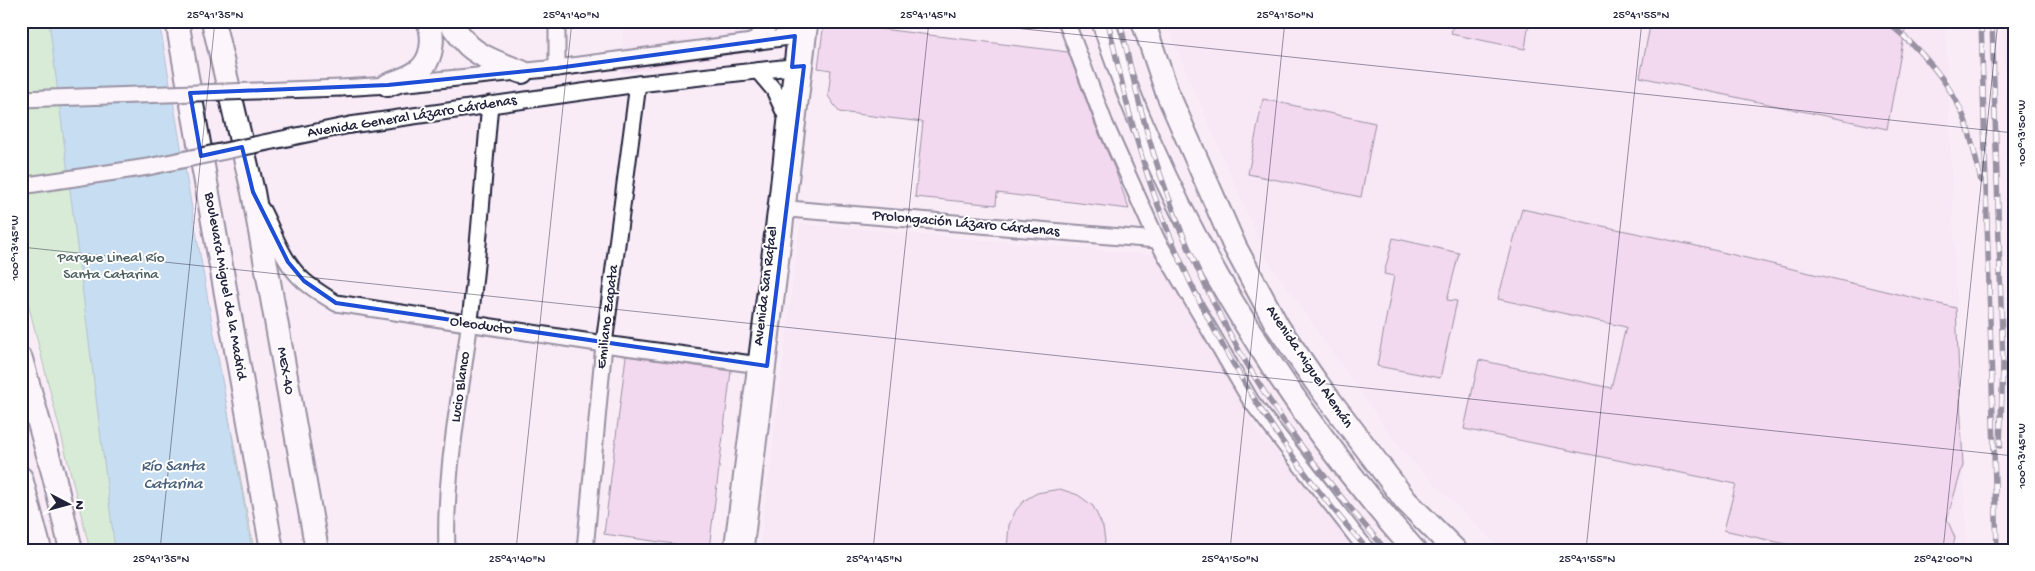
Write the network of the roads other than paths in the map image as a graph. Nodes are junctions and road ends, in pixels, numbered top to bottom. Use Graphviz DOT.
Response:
graph roads {
  1 [pos="177,21"];
  2 [pos="213,21"];
  3 [pos="229,21"];
  4 [pos="428,21"];
  5 [pos="449,21"];
  6 [pos="557,21"];
  7 [pos="774,21"];
  8 [pos="1066,21"];
  9 [pos="1103,21"];
  10 [pos="1143,21"];
  11 [pos="803,28"];
  12 [pos="751,43"];
  13 [pos="798,67"];
  14 [pos="557,68"];
  15 [pos="522,72"];
  16 [pos="758,72"];
  17 [pos="638,84"];
  18 [pos="388,85"];
  19 [pos="21,99"];
  20 [pos="490,104"];
  21 [pos="232,105"];
  22 [pos="786,115"];
  23 [pos="21,186"];
  24 [pos="253,192"];
  25 [pos="781,209"];
  26 [pos="1157,240"];
  27 [pos="470,324"];
  28 [pos="604,344"];
  29 [pos="21,359"];
  30 [pos="761,365"];
  31 [pos="54,476"];
  32 [pos="21,478"];
  33 [pos="40,550"];
  34 [pos="59,550"];
  35 [pos="71,550"];
  36 [pos="272,550"];
  37 [pos="317,550"];
  38 [pos="447,550"];
  39 [pos="585,550"];
  40 [pos="732,550"];
  41 [pos="745,550"];
  42 [pos="1367,550"];
  43 [pos="1414,550"];
  44 [pos="1455,550"];
  1 -- 36 [label="highway, Boulevard Miguel de la Madrid"];
  2 -- 21 [label="highway"];
  3 -- 21 [label="highway"];
  4 -- 18 [label="highway"];
  5 -- 15 [label="highway"];
  6 -- 14 [label="street"];
  7 -- 12 [label="street"];
  8 -- 26 [label="street"];
  9 -- 43 [label="highway, Avenida Miguel Alemán"];
  10 -- 44 [label="highway, Avenida Miguel Alemán"];
  11 -- 12 [label="street, Avenida General Lázaro Cárdenas"];
  11 -- 13 [label="street, Avenida San Rafael"];
  12 -- 14 [label="street, Avenida General Lázaro Cárdenas"];
  13 -- 16 [label="street, Avenida General Lázaro Cárdenas"];
  13 -- 22 [label="street, Avenida San Rafael"];
  13 -- 25 [label="street, Avenida San Rafael"];
  14 -- 15 [label="street, Avenida General Lázaro Cárdenas"];
  15 -- 18 [label="street, Avenida General Lázaro Cárdenas"];
  16 -- 17 [label="street, Avenida General Lázaro Cárdenas"];
  16 -- 22 [label="street"];
  17 -- 20 [label="street, Avenida General Lázaro Cárdenas"];
  17 -- 28 [label="street, Emiliano Zapata"];
  18 -- 19 [label="street, Avenida General Lázaro Cárdenas, bridge"];
  20 -- 23 [label="street, Avenida General Lázaro Cárdenas, bridge"];
  20 -- 27 [label="street, Lucio Blanco"];
  21 -- 24 [label="highway"];
  22 -- 25 [label="street, Avenida San Rafael"];
  24 -- 27 [label="street, Oleoducto"];
  24 -- 37 [label="highway, MEX-40"];
  25 -- 26 [label="street, Prolongación Lázaro Cárdenas"];
  25 -- 30 [label="street, Avenida San Rafael"];
  26 -- 42 [label="street"];
  27 -- 28 [label="street, Oleoducto"];
  27 -- 38 [label="street, Lucio Blanco"];
  28 -- 30 [label="street, Oleoducto"];
  28 -- 39 [label="street, Emiliano Zapata"];
  29 -- 31 [label="highway"];
  30 -- 40 [label="street, Avenida San Rafael"];
  30 -- 41 [label="street, Avenida San Rafael"];
  31 -- 34 [label="highway"];
  31 -- 35 [label="highway"];
  32 -- 33 [label="highway"];
}
